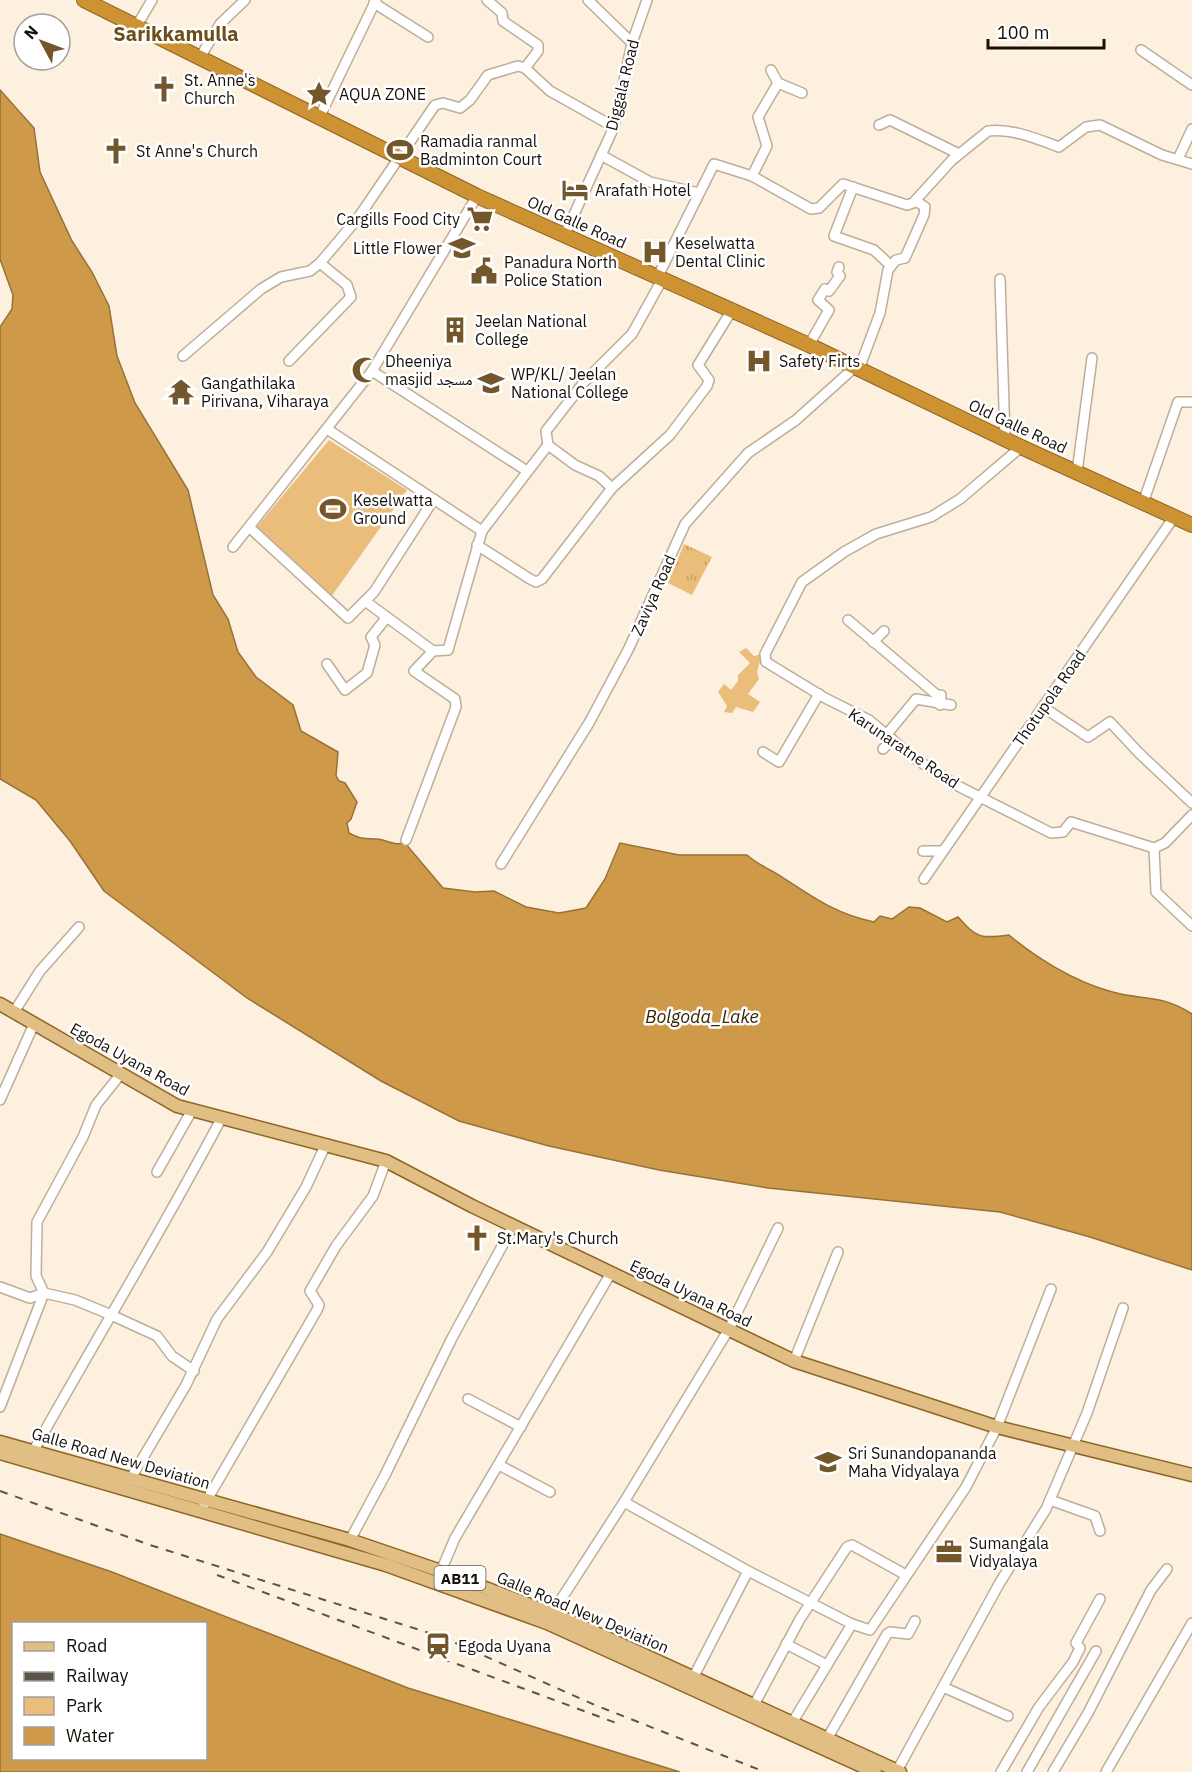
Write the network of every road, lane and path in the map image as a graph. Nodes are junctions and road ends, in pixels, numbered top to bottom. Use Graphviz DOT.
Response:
graph roads {
  1 [pos="84,0"];
  2 [pos="153,0"];
  3 [pos="245,0"];
  4 [pos="487,0"];
  5 [pos="588,0"];
  6 [pos="647,0"];
  7 [pos="375,2"];
  8 [pos="136,27"];
  9 [pos="428,37"];
  10 [pos="632,44"];
  11 [pos="1141,50"];
  12 [pos="199,59"];
  13 [pos="525,68"];
  14 [pos="771,70"];
  15 [pos="778,83"];
  16 [pos="1192,85"];
  17 [pos="802,93"];
  18 [pos="319,118"];
  19 [pos="879,125"];
  20 [pos="614,127"];
  21 [pos="1192,129"];
  22 [pos="959,154"];
  23 [pos="601,155"];
  24 [pos="400,159"];
  25 [pos="1178,159"];
  26 [pos="1192,164"];
  27 [pos="752,176"];
  28 [pos="853,187"];
  29 [pos="699,193"];
  30 [pos="477,196"];
  31 [pos="916,201"];
  32 [pos="565,234"];
  33 [pos="320,263"];
  34 [pos="890,265"];
  35 [pos="840,267"];
  36 [pos="661,277"];
  37 [pos="1000,279"];
  38 [pos="732,310"];
  39 [pos="809,345"];
  40 [pos="183,356"];
  41 [pos="1092,358"];
  42 [pos="289,361"];
  43 [pos="857,368"];
  44 [pos="372,370"];
  45 [pos="1192,402"];
  46 [pos="327,429"];
  47 [pos="1005,438"];
  48 [pos="548,445"];
  49 [pos="1021,447"];
  50 [pos="527,471"];
  51 [pos="1077,472"];
  52 [pos="612,488"];
  53 [pos="434,499"];
  54 [pos="1143,503"];
  55 [pos="1174,517"];
  56 [pos="1192,525"];
  57 [pos="250,528"];
  58 [pos="482,531"];
  59 [pos="477,545"];
  60 [pos="233,547"];
  61 [pos="365,601"];
  62 [pos="387,617"];
  63 [pos="848,620"];
  64 [pos="884,631"];
  65 [pos="873,642"];
  66 [pos="434,651"];
  67 [pos="327,664"];
  68 [pos="949,688"];
  69 [pos="819,694"];
  70 [pos="940,700"];
  71 [pos="951,705"];
  72 [pos="1043,707"];
  73 [pos="889,737"];
  74 [pos="883,749"];
  75 [pos="763,752"];
  76 [pos="981,797"];
  77 [pos="1192,803"];
  78 [pos="1192,817"];
  79 [pos="406,840"];
  80 [pos="1154,848"];
  81 [pos="923,851"];
  82 [pos="943,851"];
  83 [pos="501,864"];
  84 [pos="924,879"];
  85 [pos="1192,926"];
  86 [pos="79,927"];
  87 [pos="0,1004"];
  88 [pos="14,1012"];
  89 [pos="34,1024"];
  90 [pos="120,1075"];
  91 [pos="0,1100"];
  92 [pos="191,1112"];
  93 [pos="221,1119"];
  94 [pos="326,1144"];
  95 [pos="387,1161"];
  96 [pos="158,1172"];
  97 [pos="513,1226"];
  98 [pos="778,1228"];
  99 [pos="838,1252"];
  100 [pos="611,1273"];
  101 [pos="0,1287"];
  102 [pos="1051,1290"];
  103 [pos="44,1293"];
  104 [pos="1123,1308"];
  105 [pos="109,1314"];
  106 [pos="729,1329"];
  107 [pos="794,1360"];
  108 [pos="194,1371"];
  109 [pos="468,1399"];
  110 [pos="0,1407"];
  111 [pos="521,1427"];
  112 [pos="997,1427"];
  113 [pos="0,1442"];
  114 [pos="1074,1446"];
  115 [pos="34,1450"];
  116 [pos="0,1453"];
  117 [pos="499,1465"];
  118 [pos="1192,1475"];
  119 [pos="131,1478"];
  120 [pos="549,1492"];
  121 [pos="1050,1500"];
  122 [pos="624,1502"];
  123 [pos="204,1505"];
  124 [pos="1100,1531"];
  125 [pos="350,1540"];
  126 [pos="1167,1569"];
  127 [pos="441,1570"];
  128 [pos="748,1571"];
  129 [pos="906,1575"];
  130 [pos="1100,1599"];
  131 [pos="812,1604"];
  132 [pos="549,1618"];
  133 [pos="915,1621"];
  134 [pos="1192,1623"];
  135 [pos="852,1624"];
  136 [pos="786,1644"];
  137 [pos="1096,1651"];
  138 [pos="827,1665"];
  139 [pos="693,1678"];
  140 [pos="943,1687"];
  141 [pos="754,1705"];
  142 [pos="1008,1716"];
  143 [pos="792,1723"];
  144 [pos="827,1739"];
  145 [pos="898,1771"];
  146 [pos="1108,1771"];
  147 [pos="875,1772"];
  148 [pos="1001,1772"];
  149 [pos="1027,1772"];
  150 [pos="1053,1772"];
  1 -- 8 [label="highway, Old Galle Road"];
  2 -- 8 [label="street"];
  3 -- 12 [label="street"];
  4 -- 13 [label="street"];
  5 -- 10 [label="street"];
  6 -- 10 [label="street, Diggala Road"];
  7 -- 9 [label="street"];
  7 -- 18 [label="street"];
  8 -- 12 [label="highway, Old Galle Road"];
  10 -- 20 [label="street, Diggala Road"];
  11 -- 16 [label="street"];
  12 -- 18 [label="highway, Old Galle Road"];
  13 -- 20 [label="street"];
  13 -- 24 [label="street"];
  14 -- 15 [label="street"];
  15 -- 17 [label="street"];
  15 -- 27 [label="street"];
  18 -- 24 [label="highway, Old Galle Road"];
  19 -- 22 [label="street"];
  20 -- 23 [label="street, Diggala Road"];
  21 -- 25 [label="street"];
  22 -- 25 [label="street"];
  22 -- 31 [label="street"];
  23 -- 29 [label="street"];
  23 -- 32 [label="street, Diggala Road"];
  24 -- 30 [label="highway, Old Galle Road"];
  24 -- 33 [label="street"];
  25 -- 26 [label="street"];
  27 -- 28 [label="street"];
  27 -- 29 [label="street"];
  28 -- 31 [label="street"];
  28 -- 34 [label="street"];
  29 -- 36 [label="street"];
  30 -- 32 [label="highway, Old Galle Road"];
  30 -- 44 [label="street"];
  31 -- 34 [label="street"];
  32 -- 36 [label="highway, Old Galle Road"];
  33 -- 40 [label="street"];
  33 -- 42 [label="street"];
  34 -- 43 [label="street"];
  35 -- 39 [label="street"];
  36 -- 38 [label="highway, Old Galle Road"];
  36 -- 48 [label="street"];
  37 -- 47 [label="street"];
  38 -- 39 [label="highway, Old Galle Road"];
  38 -- 52 [label="street"];
  39 -- 43 [label="highway, Old Galle Road"];
  41 -- 51 [label="street"];
  43 -- 47 [label="highway, Old Galle Road"];
  43 -- 83 [label="street, Zaviya Road"];
  44 -- 46 [label="street"];
  44 -- 50 [label="street"];
  45 -- 54 [label="street"];
  46 -- 53 [label="street"];
  46 -- 57 [label="street"];
  47 -- 49 [label="highway, Old Galle Road"];
  48 -- 50 [label="street"];
  48 -- 52 [label="street"];
  49 -- 51 [label="highway, Old Galle Road"];
  49 -- 69 [label="street, Karunaratne Road"];
  50 -- 58 [label="street"];
  51 -- 54 [label="highway, Old Galle Road"];
  52 -- 59 [label="street"];
  53 -- 58 [label="street"];
  53 -- 61 [label="street"];
  54 -- 55 [label="highway, Old Galle Road"];
  55 -- 56 [label="highway, Old Galle Road"];
  55 -- 72 [label="street, Thotupola Road"];
  57 -- 60 [label="street"];
  57 -- 61 [label="street"];
  58 -- 59 [label="street"];
  59 -- 66 [label="street"];
  61 -- 62 [label="street"];
  62 -- 66 [label="street"];
  62 -- 67 [label="street"];
  63 -- 65 [label="street"];
  64 -- 65 [label="street"];
  65 -- 70 [label="street"];
  66 -- 79 [label="street"];
  68 -- 70 [label="street"];
  69 -- 73 [label="street, Karunaratne Road"];
  69 -- 75 [label="street"];
  70 -- 71 [label="street"];
  70 -- 73 [label="street"];
  72 -- 76 [label="street, Thotupola Road"];
  72 -- 77 [label="street"];
  73 -- 74 [label="street"];
  73 -- 76 [label="street, Karunaratne Road"];
  76 -- 80 [label="street, Karunaratne Road"];
  76 -- 82 [label="street, Thotupola Road"];
  78 -- 80 [label="street"];
  80 -- 85 [label="street"];
  81 -- 82 [label="street"];
  82 -- 84 [label="street, Thotupola Road"];
  86 -- 88 [label="street"];
  87 -- 88 [label="main road, Egoda Uyana Road"];
  88 -- 89 [label="main road, Egoda Uyana Road"];
  89 -- 90 [label="main road, Egoda Uyana Road"];
  89 -- 91 [label="street"];
  90 -- 92 [label="main road, Egoda Uyana Road"];
  90 -- 103 [label="street"];
  92 -- 93 [label="main road, Egoda Uyana Road"];
  92 -- 96 [label="street"];
  93 -- 94 [label="main road, Egoda Uyana Road"];
  93 -- 105 [label="street"];
  94 -- 95 [label="main road, Egoda Uyana Road"];
  94 -- 108 [label="street"];
  95 -- 97 [label="main road, Egoda Uyana Road"];
  95 -- 123 [label="street"];
  97 -- 100 [label="main road, Egoda Uyana Road"];
  97 -- 125 [label="street"];
  98 -- 106 [label="street"];
  99 -- 107 [label="street"];
  100 -- 106 [label="main road, Egoda Uyana Road"];
  100 -- 111 [label="street"];
  101 -- 103 [label="street"];
  102 -- 112 [label="street"];
  103 -- 105 [label="street"];
  103 -- 110 [label="street"];
  104 -- 114 [label="street"];
  105 -- 108 [label="street"];
  105 -- 115 [label="street"];
  106 -- 107 [label="main road, Egoda Uyana Road"];
  106 -- 122 [label="street"];
  107 -- 112 [label="main road, Egoda Uyana Road"];
  108 -- 119 [label="street"];
  109 -- 111 [label="street"];
  111 -- 117 [label="street"];
  112 -- 114 [label="main road, Egoda Uyana Road"];
  112 -- 129 [label="street"];
  113 -- 115 [label="main road, Galle Road New Deviation / AB11"];
  114 -- 118 [label="main road, Egoda Uyana Road"];
  114 -- 121 [label="street"];
  115 -- 119 [label="main road, Galle Road New Deviation / AB11"];
  116 -- 123 [label="main road, Galle Road New Deviation / AB11"];
  117 -- 120 [label="street"];
  117 -- 127 [label="street"];
  119 -- 123 [label="main road, Galle Road New Deviation / AB11"];
  121 -- 124 [label="street"];
  121 -- 140 [label="street"];
  122 -- 128 [label="street"];
  122 -- 132 [label="street"];
  123 -- 125 [label="main road, Galle Road New Deviation / AB11"];
  123 -- 132 [label="main road, Galle Road New Deviation / AB11"];
  125 -- 127 [label="main road, Galle Road New Deviation / AB11"];
  126 -- 150 [label="street"];
  127 -- 132 [label="main road, Galle Road New Deviation / AB11"];
  128 -- 131 [label="street"];
  128 -- 139 [label="street"];
  129 -- 131 [label="street"];
  129 -- 135 [label="street"];
  130 -- 148 [label="street"];
  131 -- 135 [label="street"];
  131 -- 136 [label="street"];
  132 -- 139 [label="main road, Galle Road New Deviation / AB11"];
  132 -- 147 [label="main road, Galle Road New Deviation / AB11"];
  133 -- 144 [label="street"];
  134 -- 146 [label="street"];
  135 -- 138 [label="street"];
  136 -- 138 [label="street"];
  136 -- 141 [label="street"];
  137 -- 149 [label="street"];
  138 -- 143 [label="street"];
  139 -- 141 [label="main road, Galle Road New Deviation / AB11"];
  140 -- 142 [label="street"];
  140 -- 145 [label="street"];
  141 -- 143 [label="main road, Galle Road New Deviation / AB11"];
  143 -- 144 [label="main road, Galle Road New Deviation / AB11"];
  144 -- 145 [label="main road, Galle Road New Deviation / AB11"];
}
